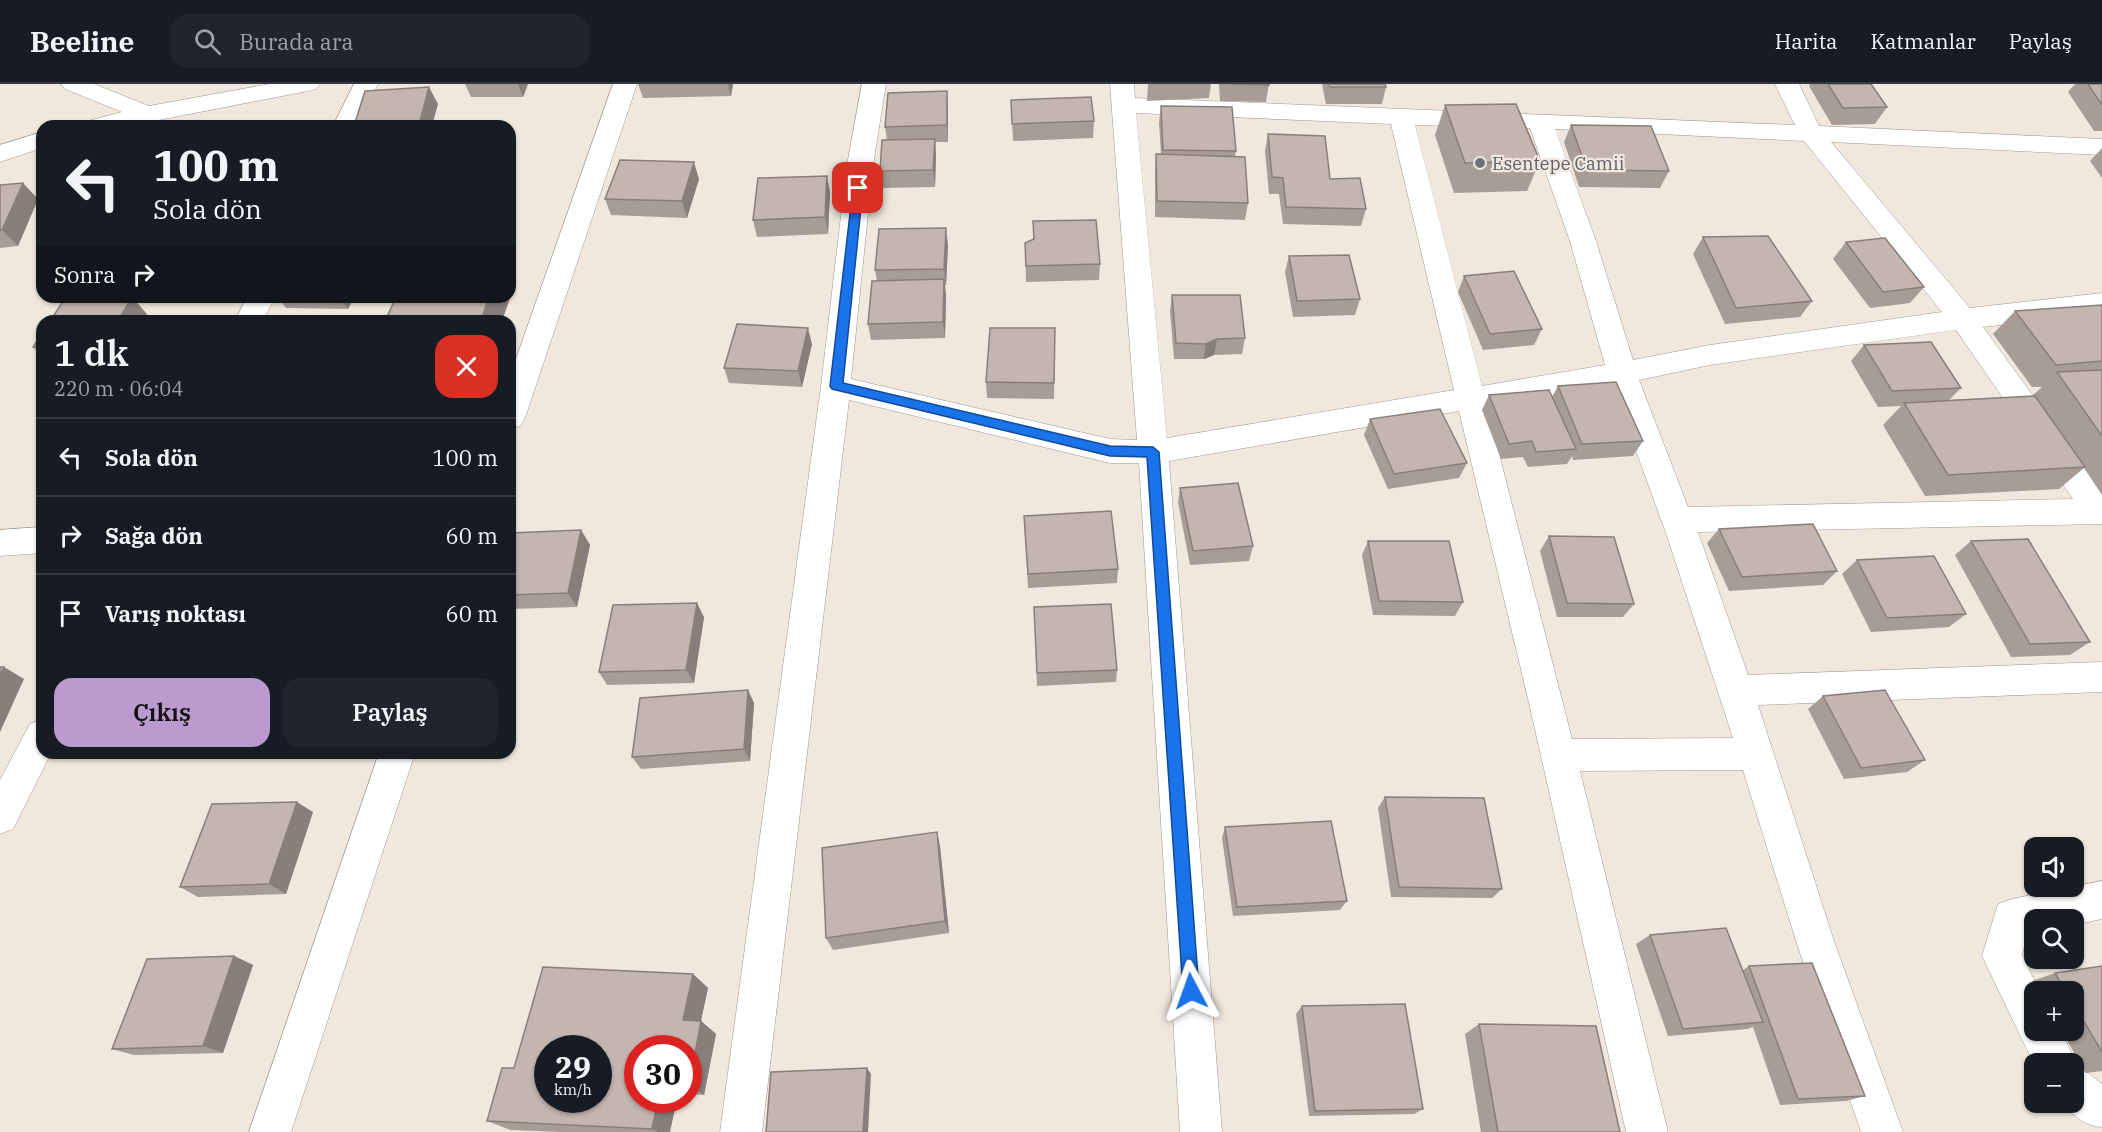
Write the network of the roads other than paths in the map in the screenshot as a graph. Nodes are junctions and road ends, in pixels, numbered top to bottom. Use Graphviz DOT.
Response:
graph roads {
  1 [pos="308,84"];
  2 [pos="366,84"];
  3 [pos="625,84"];
  4 [pos="874,84"];
  5 [pos="1787,84"];
  6 [pos="85,86"];
  7 [pos="1123,94"];
  8 [pos="147,114"];
  9 [pos="1401,117"];
  10 [pos="122,120"];
  11 [pos="348,120"];
  12 [pos="1540,121"];
  13 [pos="1811,134"];
  14 [pos="36,142"];
  15 [pos="2102,147"];
  16 [pos="0,154"];
  17 [pos="2102,303"];
  18 [pos="1962,319"];
  19 [pos="1622,373"];
  20 [pos="836,386"];
  21 [pos="1469,398"];
  22 [pos="516,401"];
  23 [pos="1153,452"];
  24 [pos="2101,511"];
  25 [pos="1677,520"];
  26 [pos="36,540"];
  27 [pos="0,543"];
  28 [pos="2102,677"];
  29 [pos="1736,691"];
  30 [pos="36,747"];
  31 [pos="1756,753"];
  32 [pos="1558,755"];
  33 [pos="395,759"];
  34 [pos="0,817"];
  35 [pos="2102,900"];
  36 [pos="2024,1001"];
  37 [pos="2084,1096"];
  38 [pos="2102,1106"];
  39 [pos="270,1132"];
  40 [pos="741,1132"];
  41 [pos="1201,1132"];
  42 [pos="1647,1132"];
  43 [pos="1882,1132"];
  1 -- 8 [label="street"];
  2 -- 11 [label="street"];
  3 -- 22 [label="street"];
  4 -- 20 [label="street"];
  5 -- 13 [label="street"];
  6 -- 8 [label="street"];
  7 -- 9 [label="street"];
  7 -- 23 [label="street"];
  8 -- 10 [label="street"];
  9 -- 12 [label="street"];
  9 -- 21 [label="street"];
  12 -- 13 [label="street"];
  12 -- 19 [label="street"];
  13 -- 15 [label="street"];
  13 -- 18 [label="street"];
  14 -- 16 [label="street"];
  17 -- 18 [label="street"];
  18 -- 19 [label="street"];
  18 -- 24 [label="street"];
  19 -- 21 [label="street"];
  19 -- 25 [label="street"];
  20 -- 23 [label="street"];
  20 -- 40 [label="street"];
  21 -- 23 [label="street"];
  21 -- 32 [label="street"];
  23 -- 41 [label="street"];
  24 -- 25 [label="street"];
  25 -- 29 [label="street"];
  26 -- 27 [label="street"];
  28 -- 29 [label="street"];
  29 -- 31 [label="street"];
  30 -- 34 [label="street"];
  31 -- 32 [label="street"];
  31 -- 43 [label="street"];
  32 -- 42 [label="street"];
  33 -- 39 [label="street"];
  35 -- 36 [label="street"];
  37 -- 38 [label="street"];
}
